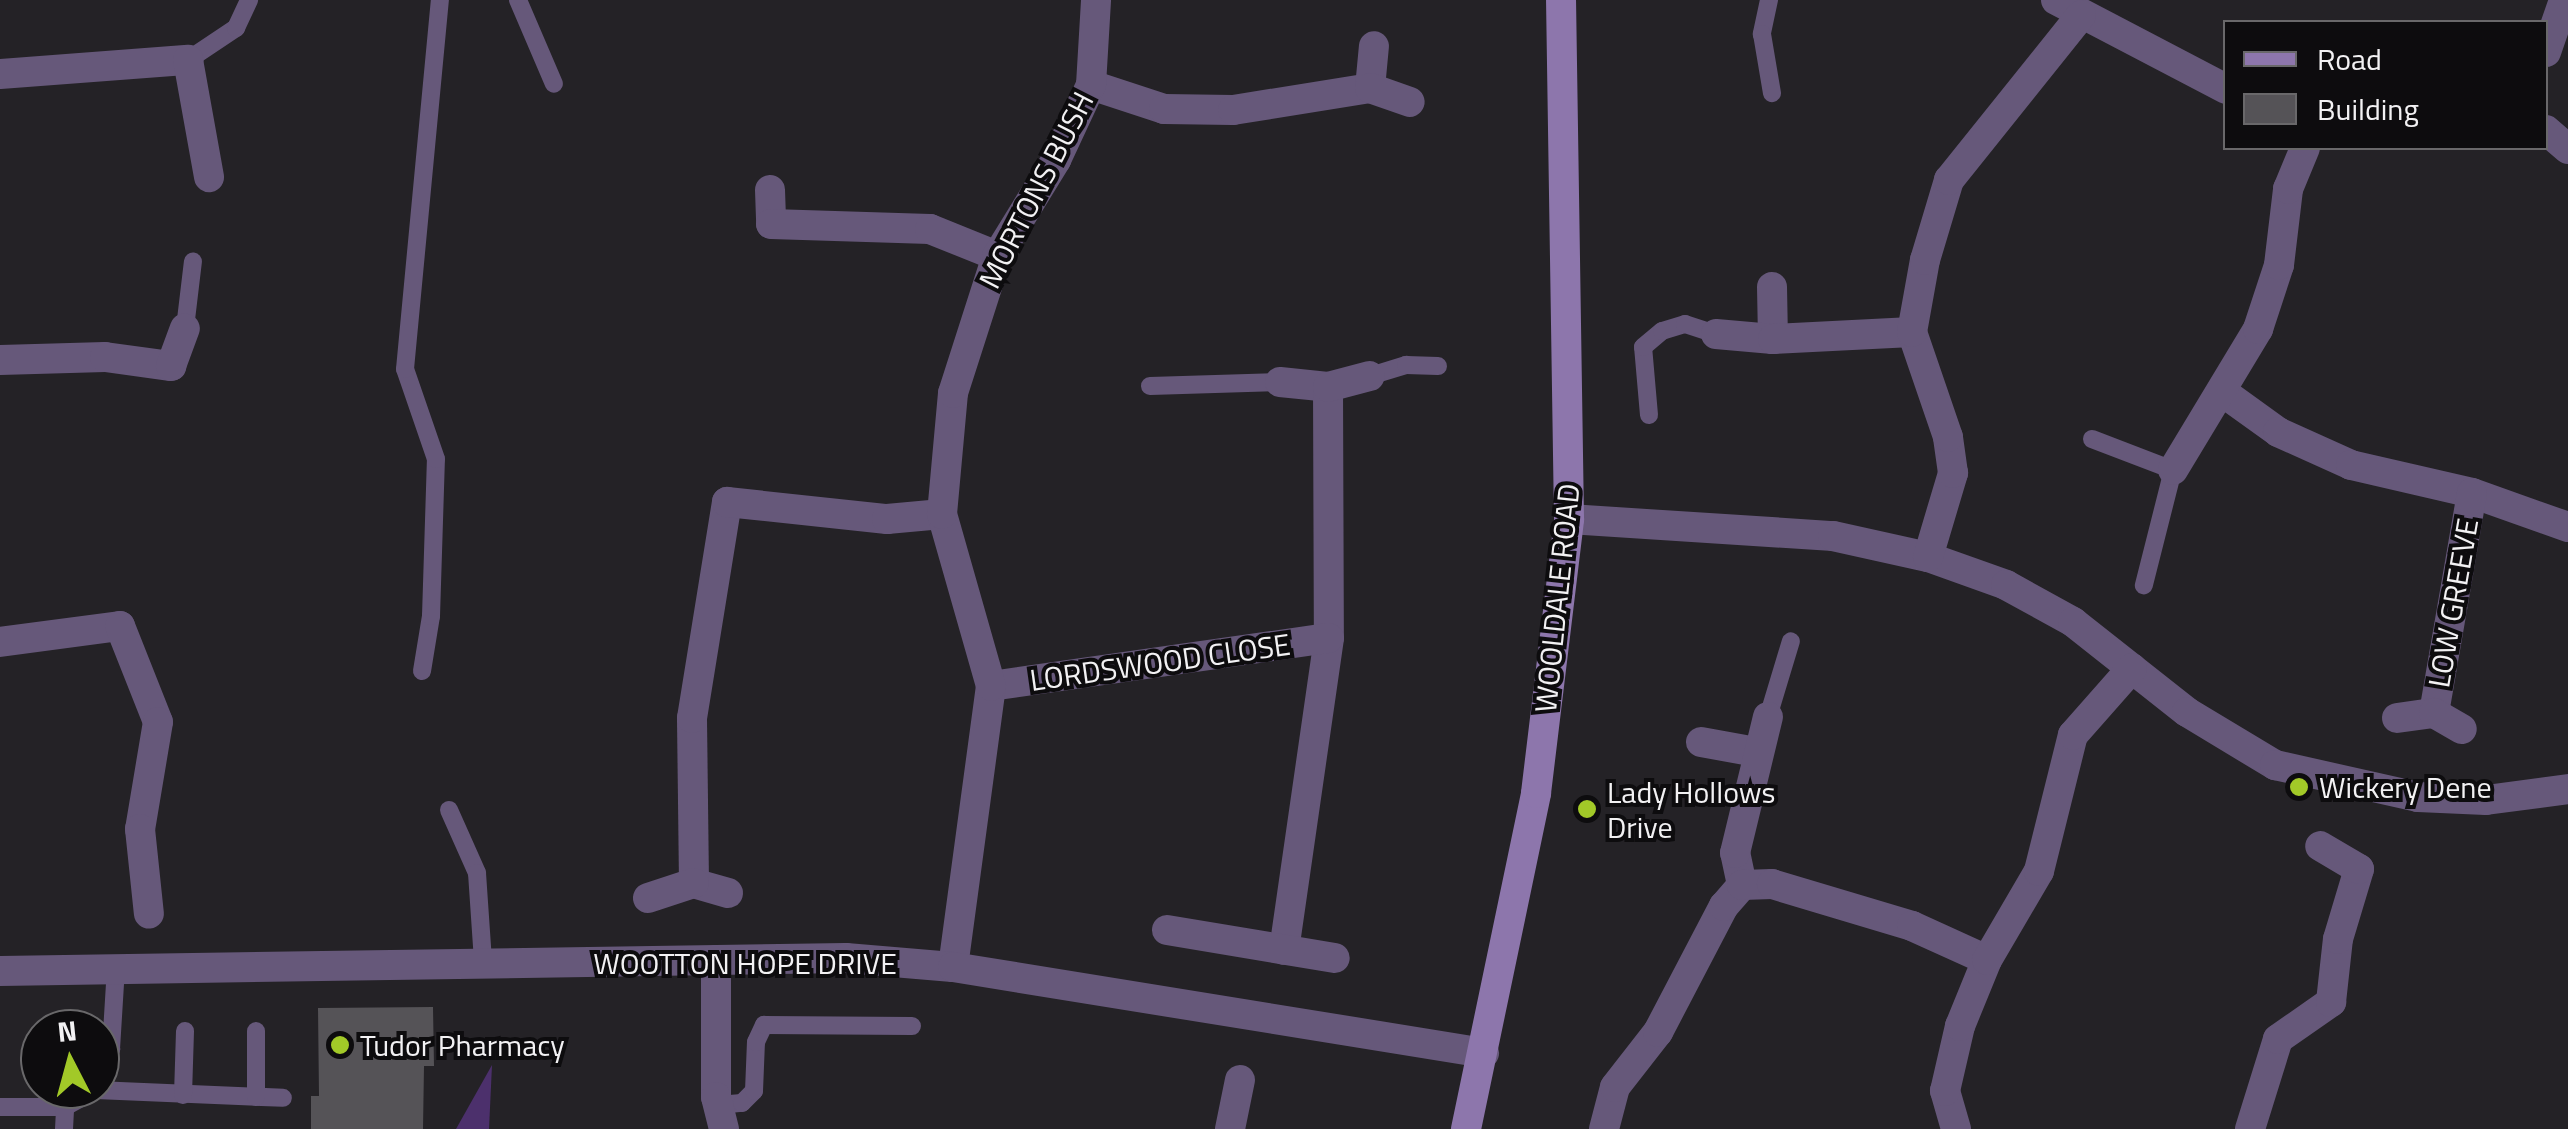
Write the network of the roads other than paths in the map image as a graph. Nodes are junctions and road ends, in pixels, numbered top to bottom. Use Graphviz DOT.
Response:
graph roads {
  1 [pos="249,0"];
  2 [pos="440,0"];
  3 [pos="518,0"];
  4 [pos="1096,0"];
  5 [pos="1561,0"];
  6 [pos="1769,0"];
  7 [pos="2564,0"];
  8 [pos="2068,7"];
  9 [pos="1374,46"];
  10 [pos="2548,46"];
  11 [pos="188,60"];
  12 [pos="0,74"];
  13 [pos="554,84"];
  14 [pos="1091,84"];
  15 [pos="2223,87"];
  16 [pos="1370,88"];
  17 [pos="1772,93"];
  18 [pos="1410,102"];
  19 [pos="2548,132"];
  20 [pos="2568,149"];
  21 [pos="2303,150"];
  22 [pos="209,177"];
  23 [pos="770,190"];
  24 [pos="997,256"];
  25 [pos="193,260"];
  26 [pos="1772,287"];
  27 [pos="185,328"];
  28 [pos="1912,332"];
  29 [pos="1716,334"];
  30 [pos="1773,339"];
  31 [pos="0,360"];
  32 [pos="1438,366"];
  33 [pos="1370,376"];
  34 [pos="1280,382"];
  35 [pos="1150,386"];
  36 [pos="1328,387"];
  37 [pos="2224,392"];
  38 [pos="1649,415"];
  39 [pos="2092,439"];
  40 [pos="2173,470"];
  41 [pos="2472,493"];
  42 [pos="942,514"];
  43 [pos="1569,518"];
  44 [pos="2568,526"];
  45 [pos="1928,556"];
  46 [pos="2144,585"];
  47 [pos="1329,638"];
  48 [pos="1791,640"];
  49 [pos="0,642"];
  50 [pos="2132,668"];
  51 [pos="422,671"];
  52 [pos="991,686"];
  53 [pos="2434,713"];
  54 [pos="1768,718"];
  55 [pos="2397,718"];
  56 [pos="2462,729"];
  57 [pos="1701,742"];
  58 [pos="1756,752"];
  59 [pos="2568,789"];
  60 [pos="449,810"];
  61 [pos="2320,846"];
  62 [pos="694,883"];
  63 [pos="1742,886"];
  64 [pos="728,893"];
  65 [pos="648,898"];
  66 [pos="149,914"];
  67 [pos="1167,930"];
  68 [pos="1284,950"];
  69 [pos="1335,958"];
  70 [pos="716,960"];
  71 [pos="1987,960"];
  72 [pos="483,961"];
  73 [pos="953,967"];
  74 [pos="116,968"];
  75 [pos="0,971"];
  76 [pos="113,1009"];
  77 [pos="912,1026"];
  78 [pos="184,1031"];
  79 [pos="256,1031"];
  80 [pos="1484,1053"];
  81 [pos="1240,1080"];
  82 [pos="120,1091"];
  83 [pos="183,1095"];
  84 [pos="256,1097"];
  85 [pos="284,1098"];
  86 [pos="721,1117"];
  87 [pos="1230,1129"];
  88 [pos="1466,1129"];
  89 [pos="1604,1129"];
  90 [pos="1956,1129"];
  91 [pos="2250,1129"];
  1 -- 11 [label="lane"];
  2 -- 51 [label="lane"];
  3 -- 13 [label="lane"];
  4 -- 14 [label="street, MORTONS BUSH"];
  5 -- 43 [label="street, WOOLDALE ROAD"];
  6 -- 17 [label="lane"];
  7 -- 10 [label="street"];
  8 -- 15 [label="street"];
  8 -- 28 [label="street"];
  9 -- 16 [label="street"];
  11 -- 12 [label="street"];
  11 -- 22 [label="street"];
  14 -- 16 [label="street"];
  14 -- 24 [label="street, MORTONS BUSH"];
  16 -- 18 [label="street"];
  19 -- 20 [label="street"];
  21 -- 37 [label="street"];
  23 -- 24 [label="street"];
  24 -- 42 [label="street, MORTONS BUSH"];
  25 -- 27 [label="lane"];
  26 -- 30 [label="street"];
  27 -- 31 [label="street"];
  28 -- 30 [label="street"];
  28 -- 45 [label="street"];
  29 -- 30 [label="street"];
  29 -- 38 [label="lane"];
  32 -- 33 [label="lane"];
  33 -- 36 [label="street"];
  34 -- 35 [label="lane"];
  34 -- 36 [label="street"];
  36 -- 47 [label="street, LORDSWOOD CLOSE"];
  37 -- 40 [label="street"];
  37 -- 41 [label="street, LOW GREEVE"];
  39 -- 40 [label="lane"];
  40 -- 46 [label="lane"];
  41 -- 44 [label="street, LOW GREEVE"];
  41 -- 53 [label="street, LOW GREEVE"];
  42 -- 52 [label="street, MORTONS BUSH"];
  42 -- 62 [label="street"];
  43 -- 45 [label="street"];
  43 -- 80 [label="street, WOOLDALE ROAD"];
  45 -- 50 [label="street"];
  47 -- 52 [label="street, LORDSWOOD CLOSE"];
  47 -- 68 [label="street, LORDSWOOD CLOSE"];
  48 -- 54 [label="lane"];
  49 -- 66 [label="street"];
  50 -- 59 [label="street"];
  50 -- 71 [label="street"];
  52 -- 73 [label="street, MORTONS BUSH"];
  53 -- 55 [label="street, LOW GREEVE"];
  53 -- 56 [label="street, LOW GREEVE"];
  54 -- 58 [label="street"];
  57 -- 58 [label="street"];
  58 -- 63 [label="street"];
  60 -- 72 [label="lane"];
  61 -- 91 [label="street"];
  62 -- 64 [label="street"];
  62 -- 65 [label="street"];
  63 -- 71 [label="street"];
  63 -- 89 [label="street"];
  67 -- 68 [label="street"];
  68 -- 69 [label="street"];
  70 -- 72 [label="street, WOOTTON HOPE DRIVE"];
  70 -- 73 [label="street, WOOTTON HOPE DRIVE"];
  70 -- 86 [label="street"];
  71 -- 90 [label="street"];
  72 -- 74 [label="street, WOOTTON HOPE DRIVE"];
  73 -- 80 [label="street, WOOTTON HOPE DRIVE"];
  74 -- 75 [label="street, WOOTTON HOPE DRIVE"];
  74 -- 76 [label="lane"];
  77 -- 86 [label="lane"];
  78 -- 83 [label="lane"];
  79 -- 84 [label="lane"];
  80 -- 88 [label="street, WOOLDALE ROAD"];
  81 -- 87 [label="street"];
  82 -- 83 [label="lane"];
  83 -- 84 [label="lane"];
  84 -- 85 [label="lane"];
}
